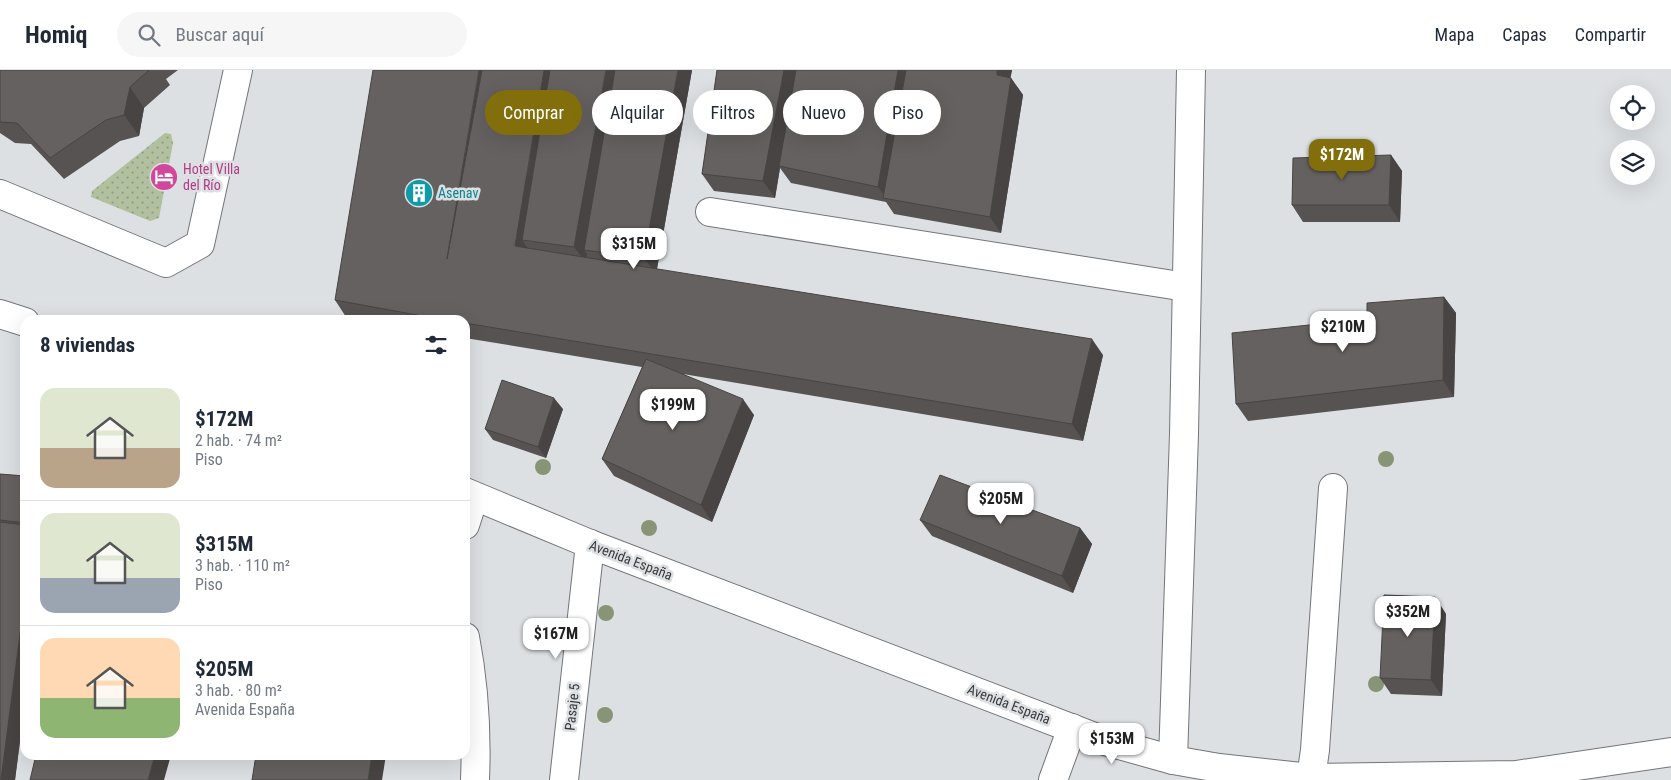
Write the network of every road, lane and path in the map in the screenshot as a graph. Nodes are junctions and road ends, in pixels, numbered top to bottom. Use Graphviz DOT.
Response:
graph roads {
  1 [pos="238,70"];
  2 [pos="1191,70"];
  3 [pos="0,194"];
  4 [pos="710,212"];
  5 [pos="1186,287"];
  6 [pos="0,314"];
  7 [pos="20,320"];
  8 [pos="1333,488"];
  9 [pos="470,494"];
  10 [pos="590,544"];
  11 [pos="470,667"];
  12 [pos="1072,728"];
  13 [pos="1671,752"];
  14 [pos="1173,760"];
  15 [pos="1311,778"];
  16 [pos="475,780"];
  17 [pos="564,780"];
  18 [pos="1053,780"];
  1 -- 3 [label="main road"];
  2 -- 5 [label="main road"];
  4 -- 5 [label="main road"];
  5 -- 14 [label="main road"];
  6 -- 7 [label="main road"];
  8 -- 15 [label="main road"];
  9 -- 10 [label="main road, Avenida España"];
  10 -- 12 [label="main road, Avenida España"];
  10 -- 17 [label="main road, Pasaje 5"];
  11 -- 16 [label="main road"];
  12 -- 14 [label="main road, Avenida España"];
  12 -- 18 [label="main road"];
  13 -- 15 [label="main road, Avenida España"];
  14 -- 15 [label="main road, Avenida España"];
}
